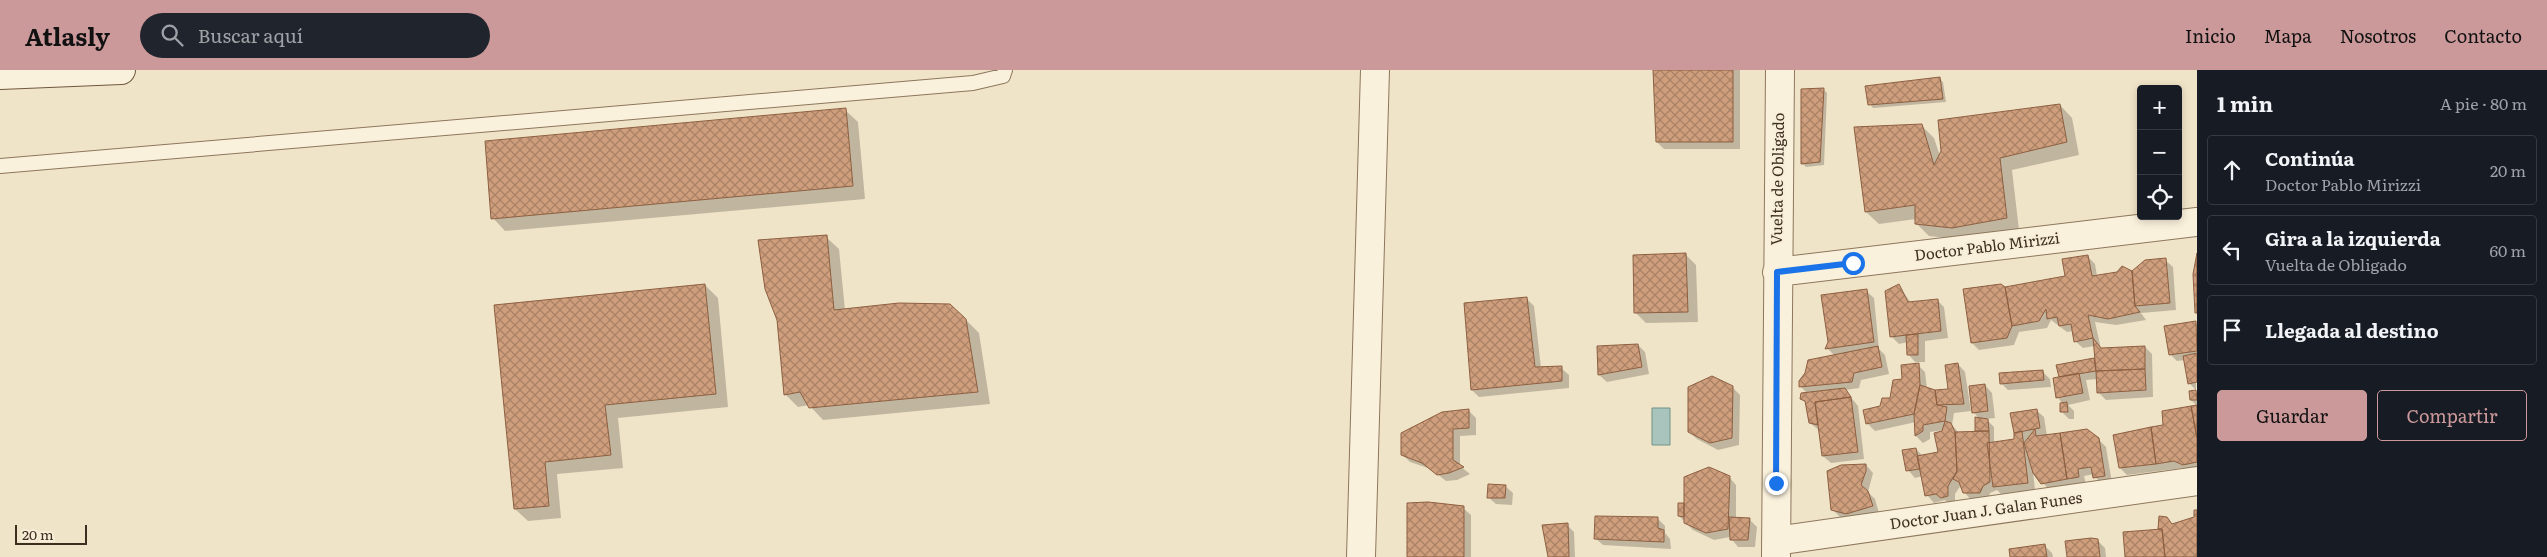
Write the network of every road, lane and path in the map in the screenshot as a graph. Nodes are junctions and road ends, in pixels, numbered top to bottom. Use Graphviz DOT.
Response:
graph roads {
  1 [pos="122,70"];
  2 [pos="1005,70"];
  3 [pos="1375,70"];
  4 [pos="1780,70"];
  5 [pos="54,71"];
  6 [pos="0,74"];
  7 [pos="0,166"];
  8 [pos="2197,222"];
  9 [pos="1777,272"];
  10 [pos="2197,481"];
  11 [pos="1776,549"];
  12 [pos="1361,557"];
  1 -- 5 [label="street"];
  2 -- 7 [label="lane"];
  3 -- 12 [label="street"];
  4 -- 9 [label="street, Vuelta de Obligado"];
  5 -- 6 [label="street"];
  8 -- 9 [label="street, Doctor Pablo Mirizzi"];
  9 -- 11 [label="street, Vuelta de Obligado"];
  10 -- 11 [label="street, Doctor Juan J. Galan Funes"];
}
